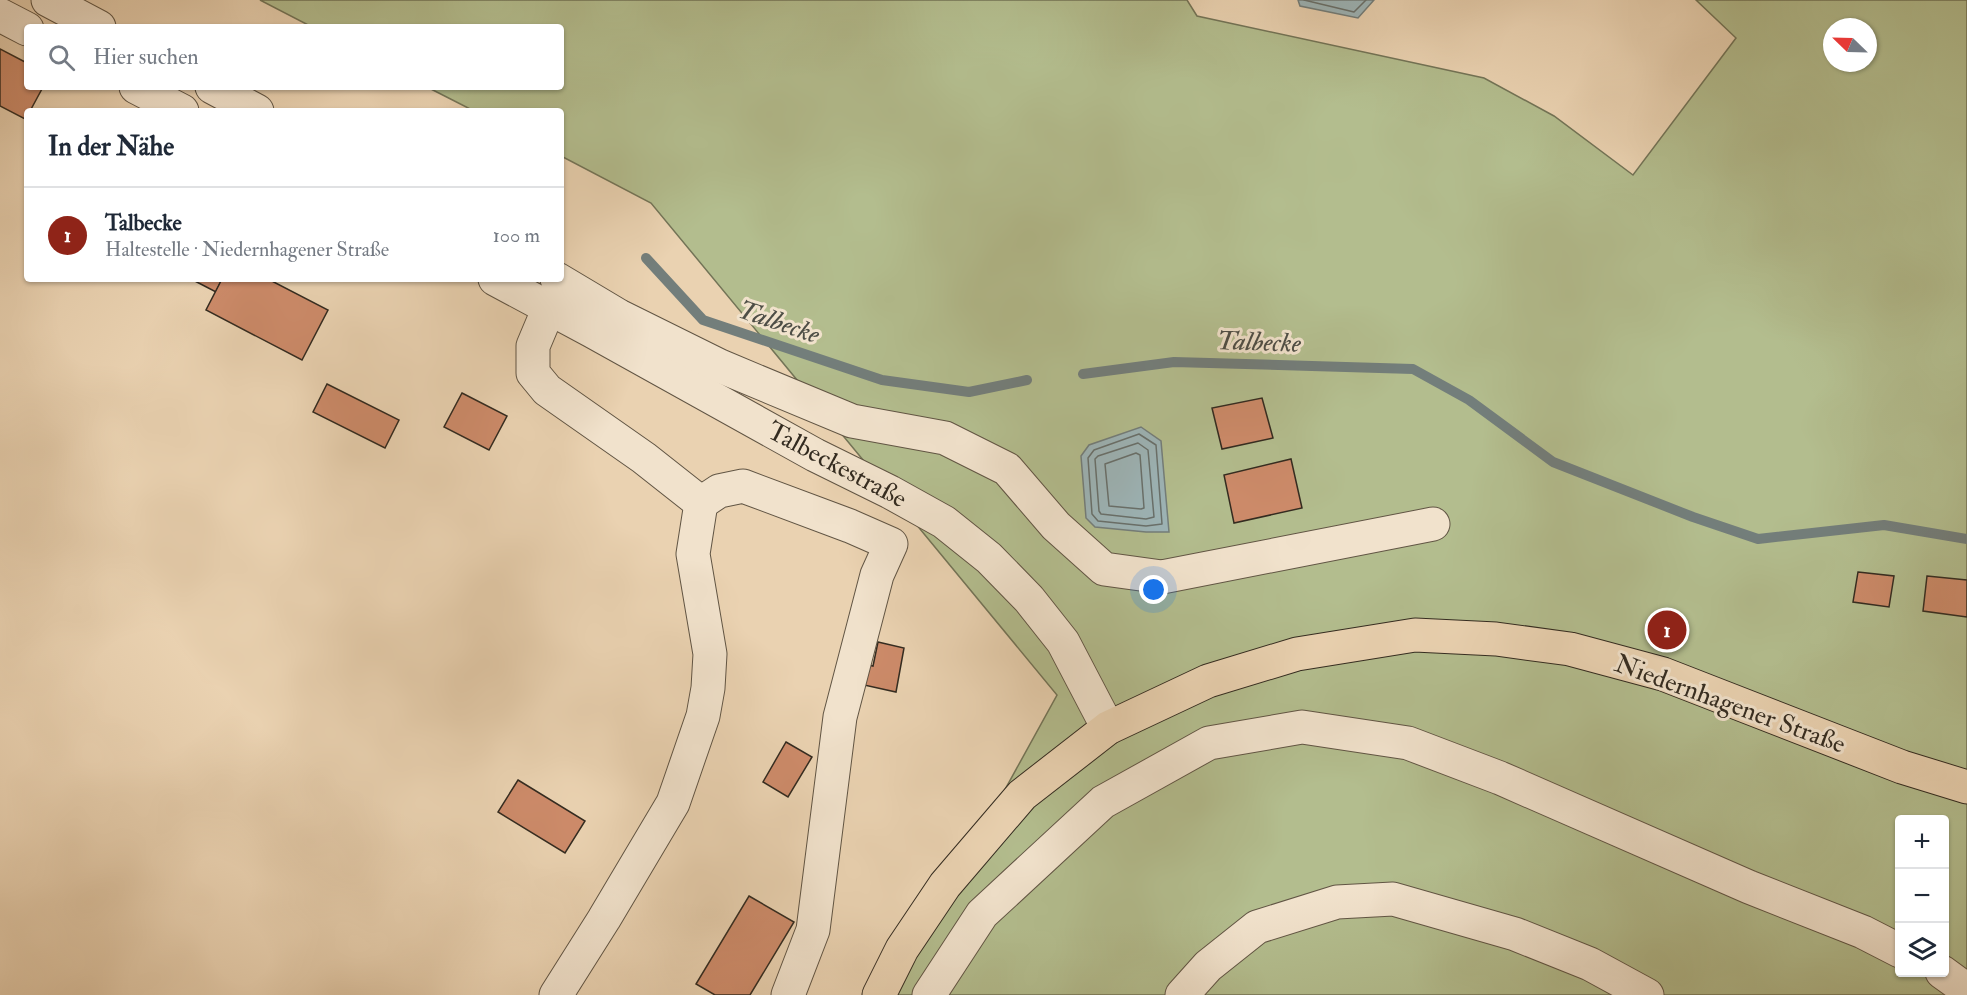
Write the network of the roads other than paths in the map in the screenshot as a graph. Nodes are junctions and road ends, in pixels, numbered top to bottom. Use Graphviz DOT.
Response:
graph roads {
  1 [pos="48,0"];
  2 [pos="0,15"];
  3 [pos="93,24"];
  4 [pos="24,27"];
  5 [pos="142,90"];
  6 [pos="218,90"];
  7 [pos="176,108"];
  8 [pos="251,108"];
  9 [pos="507,282"];
  10 [pos="553,294"];
  11 [pos="701,503"];
  12 [pos="944,522"];
  13 [pos="1433,524"];
  14 [pos="891,544"];
  15 [pos="1108,728"];
  16 [pos="1967,787"];
  17 [pos="1895,949"];
  18 [pos="1949,977"];
  19 [pos="1967,990"];
  20 [pos="556,995"];
  21 [pos="788,995"];
  22 [pos="879,995"];
  23 [pos="930,995"];
  24 [pos="1182,995"];
  25 [pos="1647,995"];
  1 -- 3 [label="street"];
  2 -- 4 [label="street"];
  5 -- 7 [label="street"];
  6 -- 8 [label="street"];
  9 -- 10 [label="street, Talbeckestraße"];
  10 -- 11 [label="street"];
  10 -- 12 [label="street, Talbeckestraße"];
  10 -- 13 [label="street"];
  11 -- 14 [label="street"];
  11 -- 20 [label="street"];
  12 -- 14 [label="street"];
  12 -- 15 [label="street, Talbeckestraße"];
  14 -- 21 [label="street"];
  15 -- 16 [label="main road, Niedernhagener Straße"];
  15 -- 22 [label="main road, Niedernhagener Straße"];
  17 -- 23 [label="street"];
  18 -- 19 [label="street"];
  24 -- 25 [label="street"];
}
